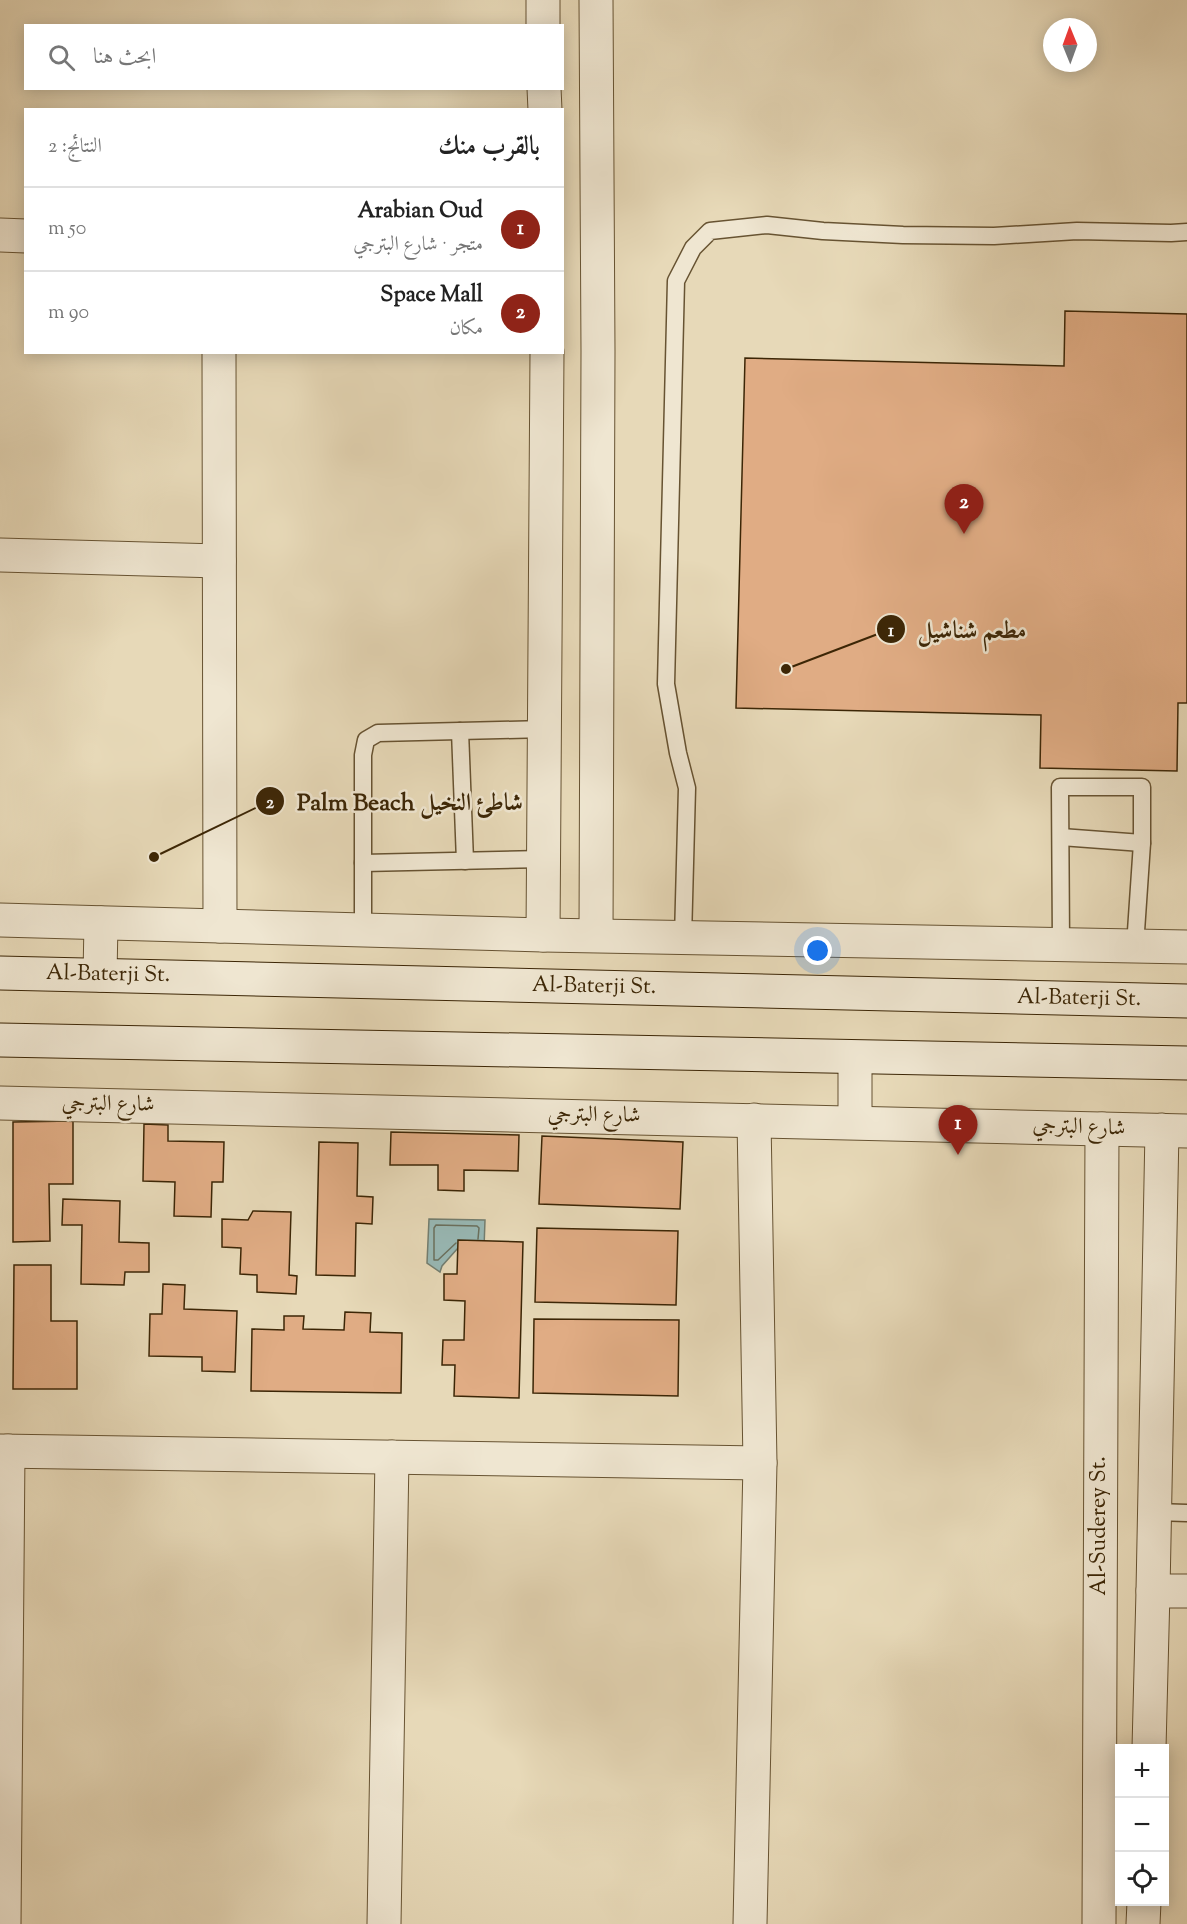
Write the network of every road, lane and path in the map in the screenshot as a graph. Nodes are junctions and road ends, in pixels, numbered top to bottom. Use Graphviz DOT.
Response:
graph roads {
  1 [pos="543,0"];
  2 [pos="596,0"];
  3 [pos="543,24"];
  4 [pos="544,90"];
  5 [pos="545,108"];
  6 [pos="1187,232"];
  7 [pos="0,235"];
  8 [pos="24,236"];
  9 [pos="219,354"];
  10 [pos="547,354"];
  11 [pos="0,555"];
  12 [pos="219,561"];
  13 [pos="544,729"];
  14 [pos="460,731"];
  15 [pos="1060,837"];
  16 [pos="1142,843"];
  17 [pos="543,859"];
  18 [pos="465,861"];
  19 [pos="363,863"];
  20 [pos="0,920"];
  21 [pos="101,923"];
  22 [pos="220,926"];
  23 [pos="363,930"];
  24 [pos="543,935"];
  25 [pos="596,935"];
  26 [pos="683,938"];
  27 [pos="1061,945"];
  28 [pos="1135,946"];
  29 [pos="1187,947"];
  30 [pos="0,973"];
  31 [pos="100,975"];
  32 [pos="1187,1001"];
  33 [pos="0,1040"];
  34 [pos="855,1058"];
  35 [pos="1187,1064"];
  36 [pos="0,1103"];
  37 [pos="754,1120"];
  38 [pos="855,1122"];
  39 [pos="1102,1129"];
  40 [pos="1174,1131"];
  41 [pos="4,1451"];
  42 [pos="392,1457"];
  43 [pos="760,1463"];
  44 [pos="1155,1512"];
  45 [pos="1187,1512"];
  46 [pos="1154,1591"];
  47 [pos="1187,1591"];
  48 [pos="1149,1744"];
  49 [pos="2,1812"];
  50 [pos="1144,1906"];
  51 [pos="4,1924"];
  52 [pos="384,1924"];
  53 [pos="750,1924"];
  54 [pos="1099,1924"];
  55 [pos="1143,1924"];
  1 -- 3 [label="street"];
  2 -- 25 [label="street"];
  4 -- 5 [label="street"];
  6 -- 26 [label="lane"];
  7 -- 8 [label="street"];
  9 -- 12 [label="street"];
  10 -- 13 [label="street"];
  11 -- 12 [label="street"];
  12 -- 22 [label="street"];
  13 -- 14 [label="lane"];
  13 -- 17 [label="street"];
  14 -- 18 [label="lane"];
  14 -- 19 [label="lane"];
  15 -- 16 [label="lane"];
  15 -- 16 [label="lane"];
  15 -- 27 [label="lane"];
  16 -- 28 [label="lane"];
  17 -- 18 [label="lane"];
  17 -- 24 [label="street"];
  18 -- 19 [label="lane"];
  19 -- 23 [label="lane"];
  20 -- 21 [label="street"];
  21 -- 22 [label="street"];
  21 -- 31 [label="street"];
  22 -- 23 [label="street"];
  23 -- 24 [label="street"];
  24 -- 25 [label="street"];
  25 -- 26 [label="street"];
  26 -- 27 [label="street"];
  27 -- 28 [label="street"];
  28 -- 29 [label="street"];
  30 -- 31 [label="street, Al-Baterji St."];
  31 -- 32 [label="street, Al-Baterji St."];
  33 -- 34 [label="street"];
  34 -- 35 [label="street"];
  34 -- 38 [label="street"];
  36 -- 37 [label="street, شارع البترجي"];
  37 -- 38 [label="street, شارع البترجي"];
  37 -- 43 [label="street"];
  38 -- 39 [label="street, شارع البترجي"];
  39 -- 40 [label="street, شارع البترجي"];
  39 -- 54 [label="street, Al-Suderey St."];
  40 -- 44 [label="street"];
  41 -- 42 [label="street"];
  41 -- 49 [label="street"];
  42 -- 43 [label="street"];
  42 -- 52 [label="street"];
  43 -- 53 [label="street"];
  44 -- 45 [label="lane"];
  44 -- 46 [label="street"];
  46 -- 47 [label="street"];
  46 -- 48 [label="street"];
  49 -- 51 [label="street"];
  50 -- 55 [label="street"];
}
